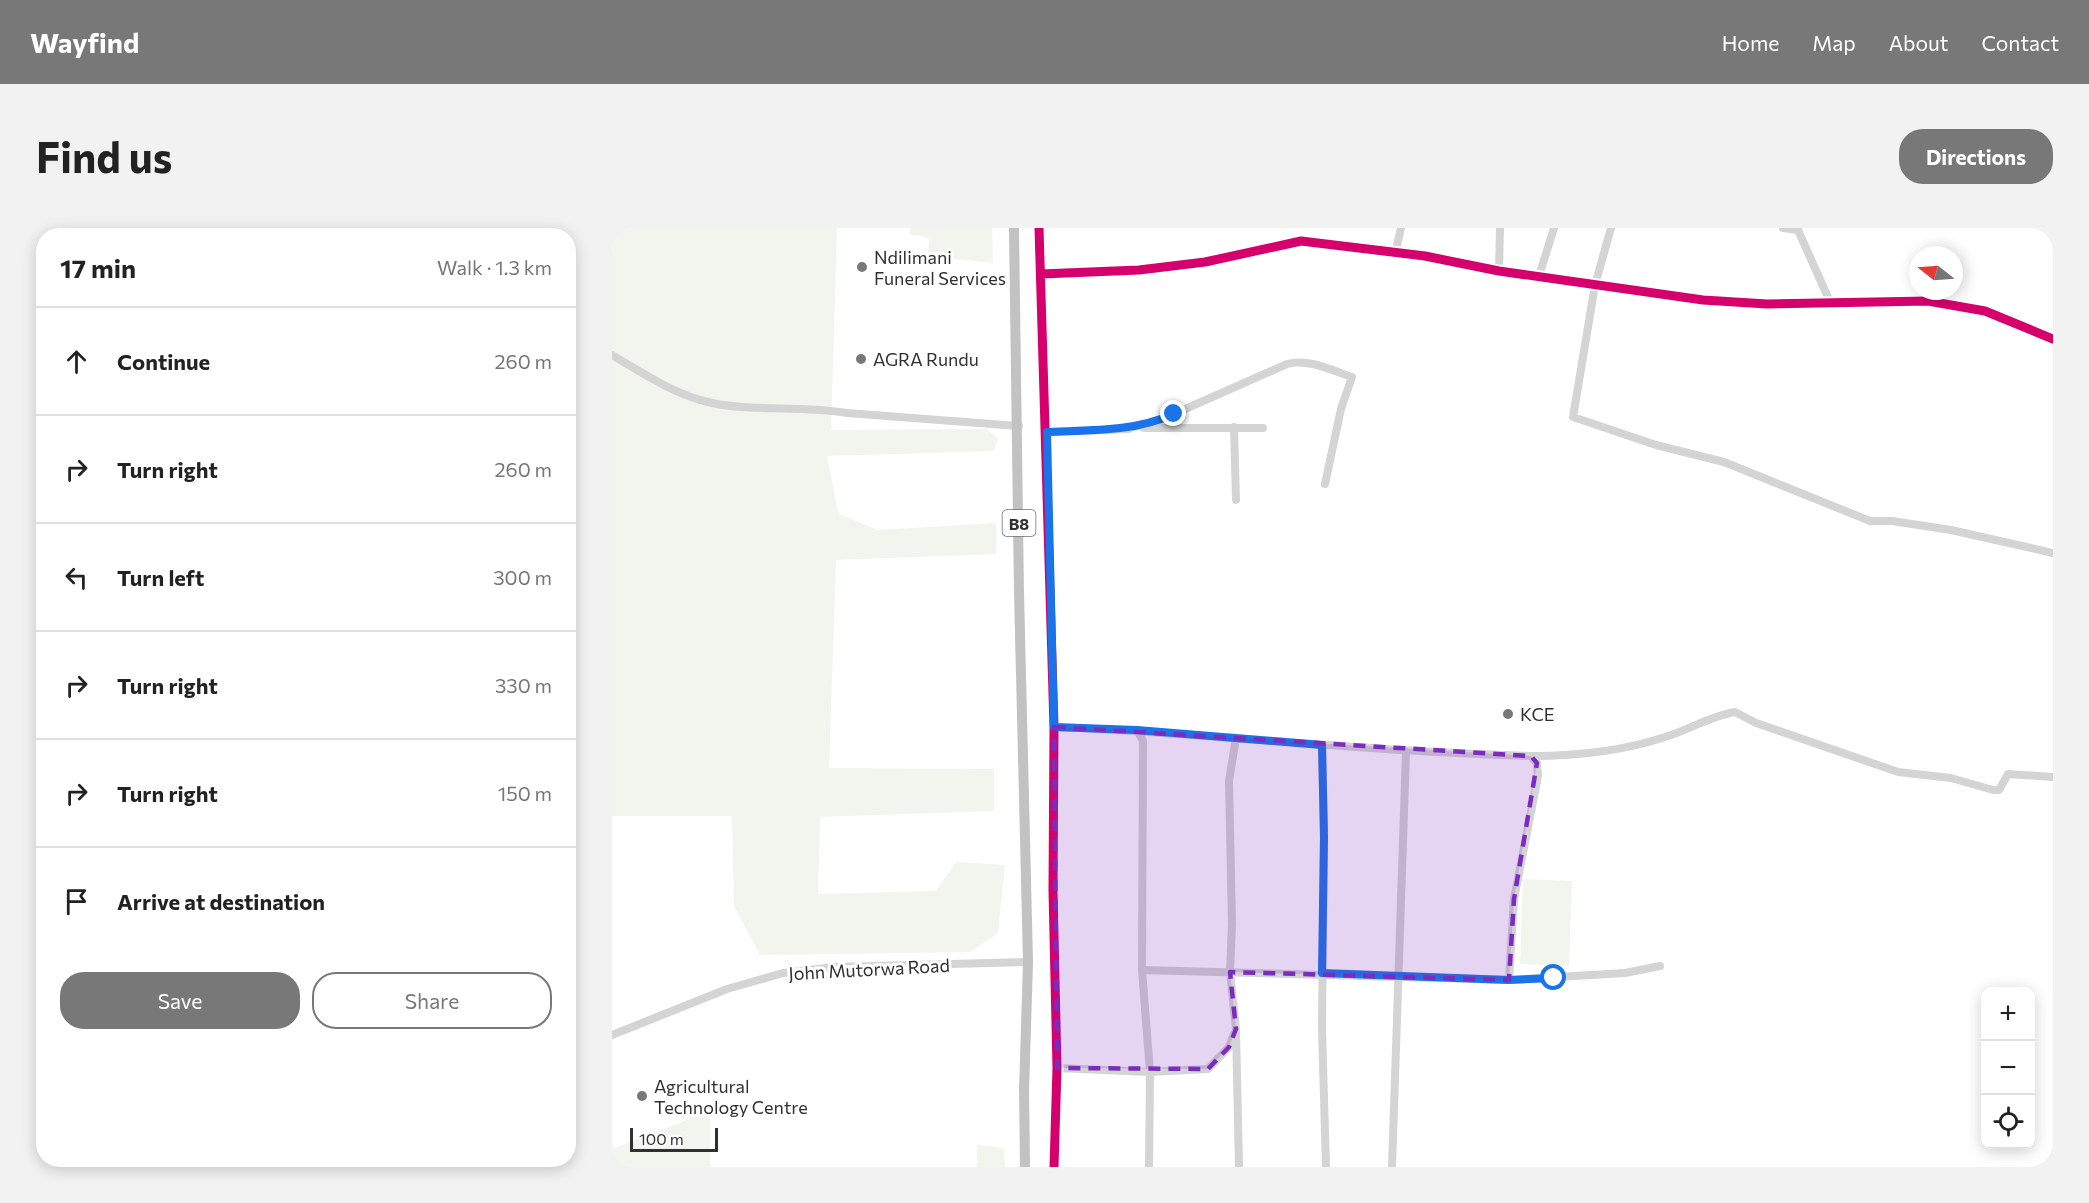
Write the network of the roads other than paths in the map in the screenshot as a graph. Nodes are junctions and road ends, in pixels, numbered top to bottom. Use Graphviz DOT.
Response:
graph roads {
  1 [pos="1014,228"];
  2 [pos="1039,228"];
  3 [pos="1401,228"];
  4 [pos="1500,228"];
  5 [pos="1554,228"];
  6 [pos="1611,228"];
  7 [pos="1783,228"];
  8 [pos="1797,229"];
  9 [pos="1395,254"];
  10 [pos="1499,271"];
  11 [pos="1041,274"];
  12 [pos="1539,276"];
  13 [pos="1595,285"];
  14 [pos="1831,304"];
  15 [pos="2053,339"];
  16 [pos="612,355"];
  17 [pos="1019,426"];
  18 [pos="1234,427"];
  19 [pos="1263,428"];
  20 [pos="1125,429"];
  21 [pos="1047,432"];
  22 [pos="1325,484"];
  23 [pos="1236,500"];
  24 [pos="2053,552"];
  25 [pos="1054,727"];
  26 [pos="1137,730"];
  27 [pos="1236,738"];
  28 [pos="1322,745"];
  29 [pos="1406,752"];
  30 [pos="1531,756"];
  31 [pos="2053,777"];
  32 [pos="1024,962"];
  33 [pos="1660,966"];
  34 [pos="1142,970"];
  35 [pos="1230,972"];
  36 [pos="1322,973"];
  37 [pos="1399,976"];
  38 [pos="1509,980"];
  39 [pos="1236,1029"];
  40 [pos="612,1035"];
  41 [pos="1057,1068"];
  42 [pos="1150,1072"];
  43 [pos="1025,1167"];
  44 [pos="1054,1167"];
  45 [pos="1149,1167"];
  46 [pos="1239,1167"];
  47 [pos="1326,1167"];
  48 [pos="1392,1167"];
  1 -- 17 [label="highway, B8"];
  2 -- 11 [label="street"];
  3 -- 9 [label="street"];
  4 -- 10 [label="street"];
  5 -- 12 [label="street"];
  6 -- 13 [label="street"];
  7 -- 8 [label="street"];
  8 -- 14 [label="street"];
  9 -- 10 [label="street"];
  9 -- 11 [label="street"];
  10 -- 12 [label="street"];
  11 -- 21 [label="street"];
  12 -- 13 [label="street"];
  13 -- 14 [label="street"];
  13 -- 24 [label="street"];
  14 -- 15 [label="street"];
  16 -- 17 [label="street"];
  17 -- 32 [label="highway, B8"];
  18 -- 19 [label="street"];
  18 -- 20 [label="street"];
  18 -- 23 [label="street"];
  20 -- 21 [label="street"];
  20 -- 22 [label="street"];
  21 -- 25 [label="street"];
  25 -- 26 [label="street"];
  25 -- 41 [label="street"];
  26 -- 27 [label="street"];
  26 -- 34 [label="street"];
  27 -- 28 [label="street"];
  27 -- 35 [label="street"];
  28 -- 29 [label="street"];
  28 -- 36 [label="street"];
  29 -- 30 [label="street"];
  29 -- 37 [label="street"];
  30 -- 31 [label="street"];
  30 -- 38 [label="street"];
  32 -- 40 [label="street, John Mutorwa Road"];
  32 -- 43 [label="highway, B8"];
  33 -- 38 [label="street"];
  34 -- 35 [label="street"];
  34 -- 42 [label="street"];
  35 -- 36 [label="street"];
  35 -- 39 [label="street"];
  36 -- 37 [label="street"];
  36 -- 47 [label="street"];
  37 -- 38 [label="street"];
  37 -- 48 [label="street"];
  39 -- 42 [label="street"];
  39 -- 46 [label="street"];
  41 -- 42 [label="street"];
  41 -- 44 [label="street"];
  42 -- 45 [label="street"];
}
